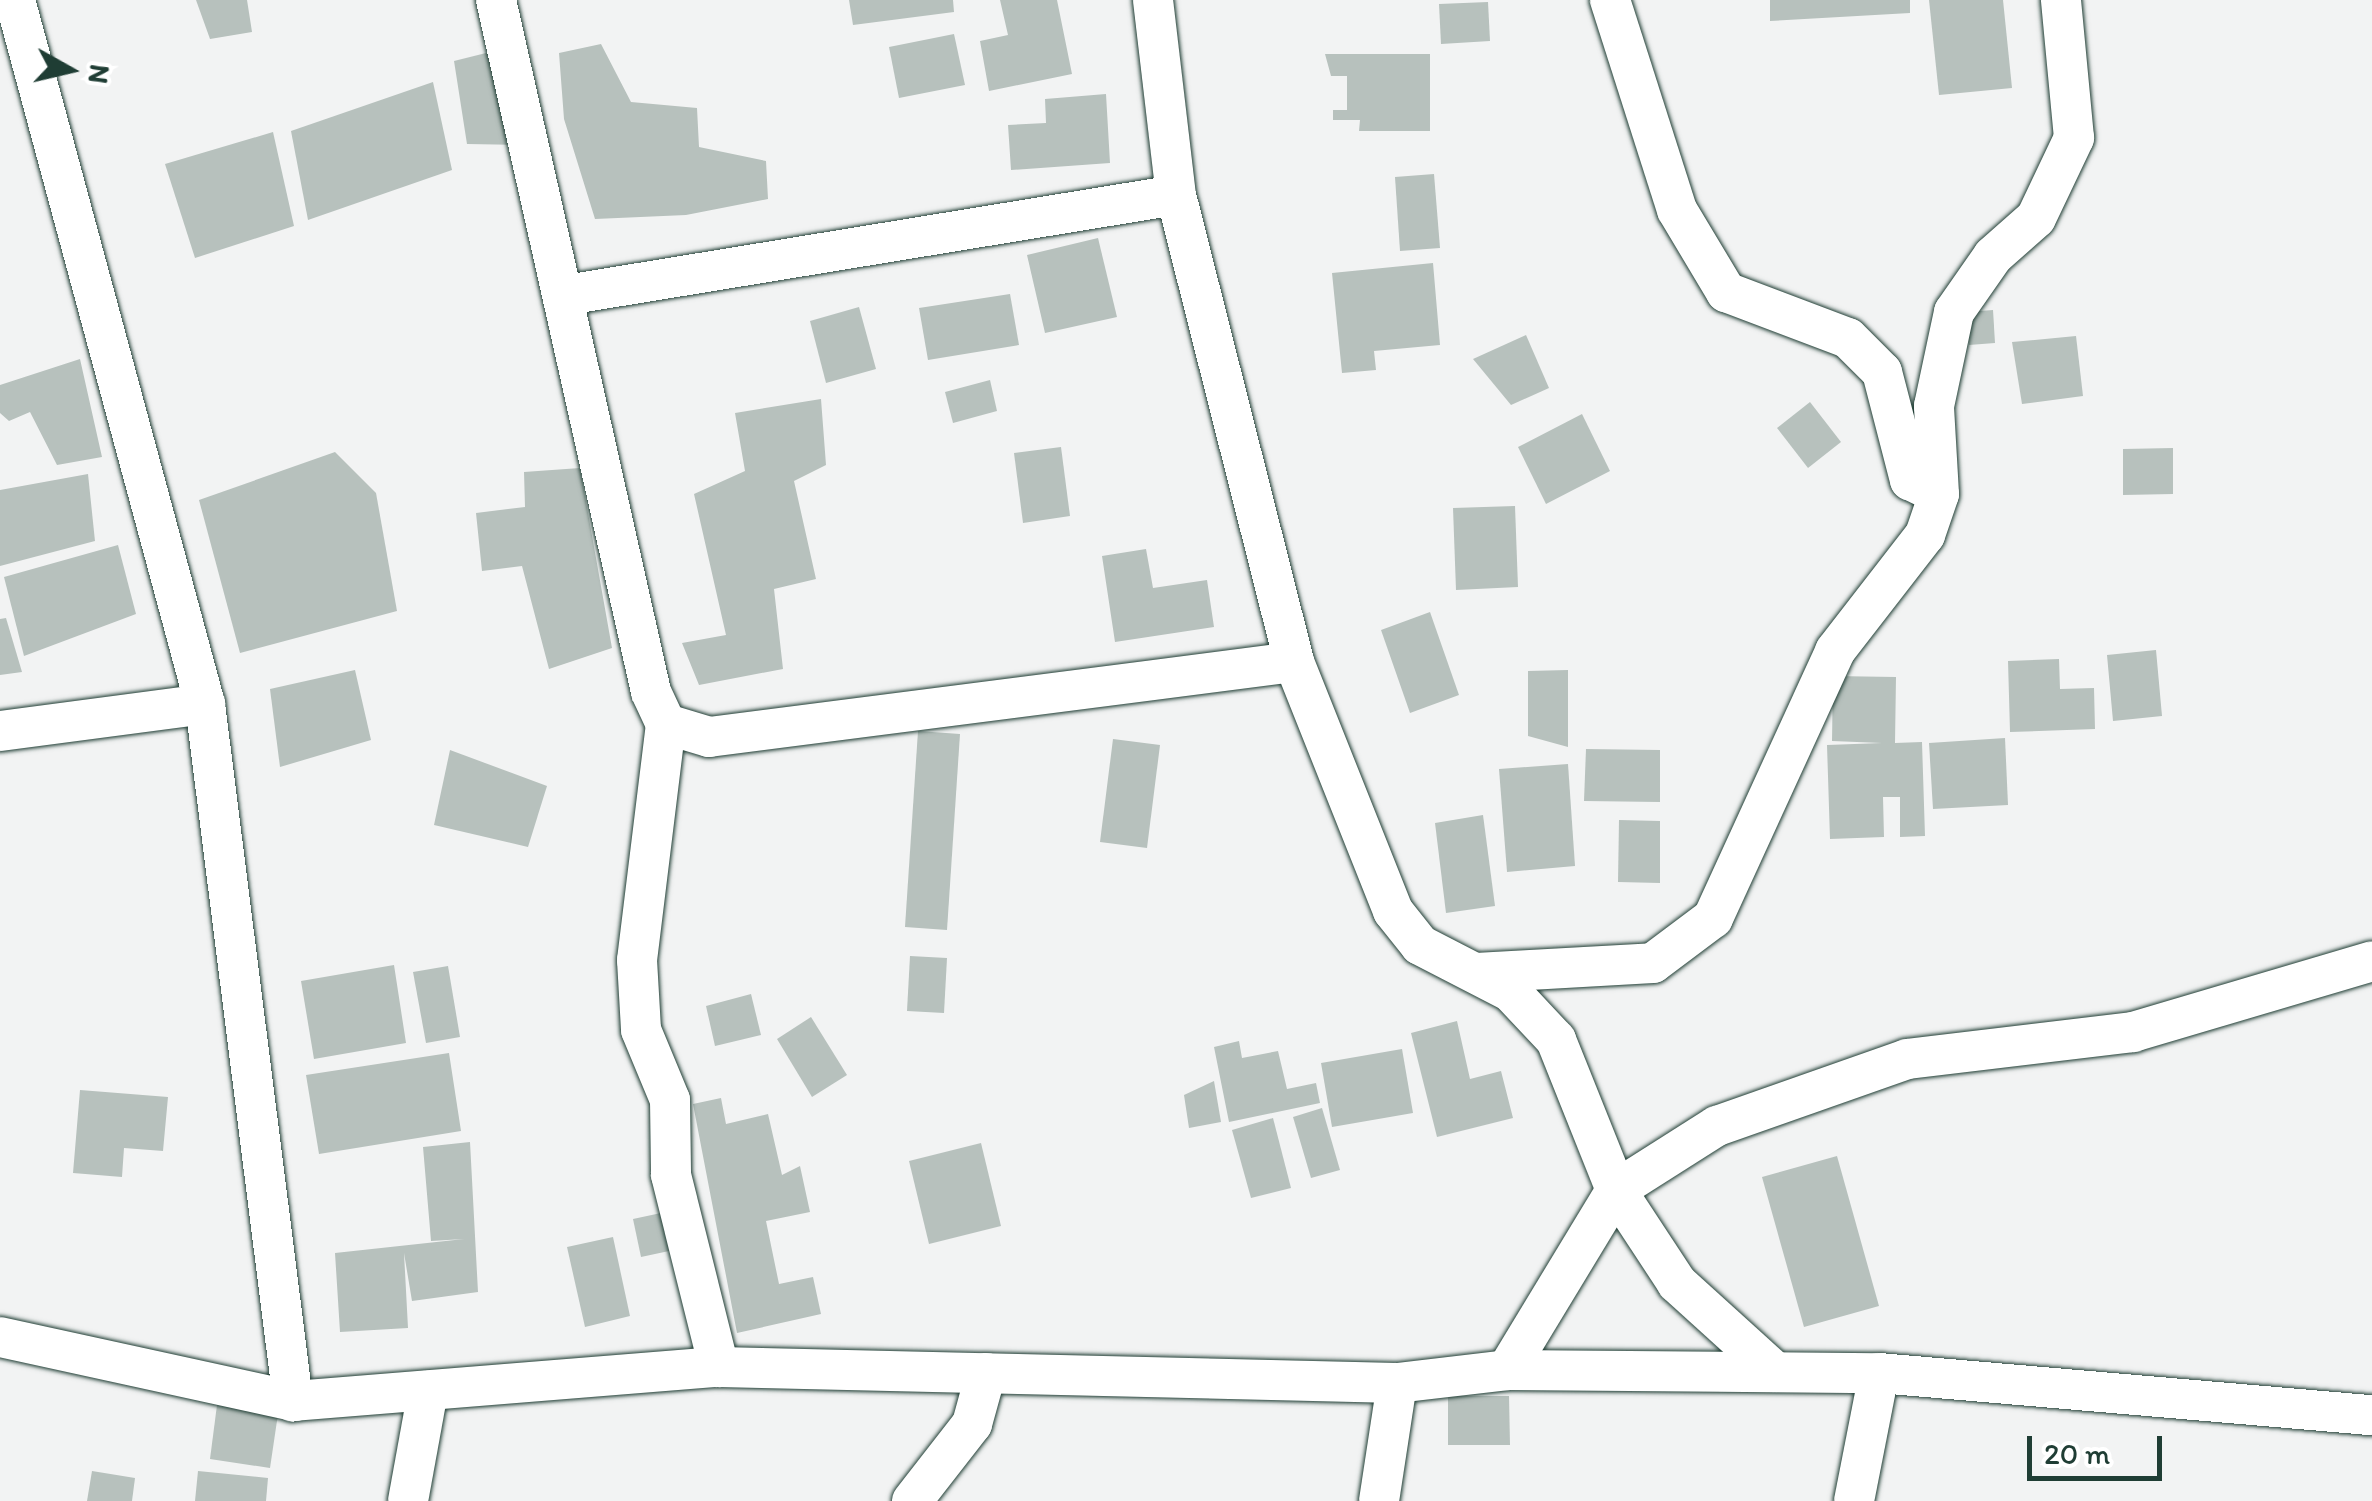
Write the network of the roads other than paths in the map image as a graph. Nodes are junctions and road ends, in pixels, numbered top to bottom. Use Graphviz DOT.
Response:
graph roads {
  1 [pos="15,0"];
  2 [pos="496,0"];
  3 [pos="1152,0"];
  4 [pos="1610,0"];
  5 [pos="2060,0"];
  6 [pos="1176,195"];
  7 [pos="566,295"];
  8 [pos="1939,494"];
  9 [pos="1294,662"];
  10 [pos="205,704"];
  11 [pos="666,724"];
  12 [pos="0,731"];
  13 [pos="2372,962"];
  14 [pos="1472,974"];
  15 [pos="1616,1190"];
  16 [pos="0,1337"];
  17 [pos="718,1367"];
  18 [pos="1507,1370"];
  19 [pos="1775,1372"];
  20 [pos="986,1373"];
  21 [pos="1880,1373"];
  22 [pos="1397,1382"];
  23 [pos="428,1391"];
  24 [pos="293,1402"];
  25 [pos="2372,1415"];
  26 [pos="408,1501"];
  27 [pos="912,1501"];
  28 [pos="1379,1501"];
  29 [pos="1854,1501"];
  1 -- 10 [label="street"];
  2 -- 7 [label="street"];
  3 -- 6 [label="street"];
  4 -- 8 [label="street"];
  5 -- 8 [label="street"];
  6 -- 7 [label="street"];
  6 -- 9 [label="street"];
  7 -- 11 [label="street"];
  8 -- 14 [label="street"];
  9 -- 11 [label="street"];
  9 -- 14 [label="street"];
  10 -- 12 [label="street"];
  10 -- 24 [label="street"];
  11 -- 17 [label="street"];
  13 -- 15 [label="street"];
  14 -- 15 [label="street"];
  15 -- 18 [label="street"];
  15 -- 19 [label="street"];
  16 -- 24 [label="street"];
  17 -- 20 [label="street"];
  17 -- 23 [label="street"];
  18 -- 19 [label="street"];
  18 -- 22 [label="street"];
  19 -- 21 [label="street"];
  20 -- 22 [label="street"];
  20 -- 27 [label="street"];
  21 -- 25 [label="street"];
  21 -- 29 [label="street"];
  22 -- 28 [label="street"];
  23 -- 24 [label="street"];
  23 -- 26 [label="street"];
}
